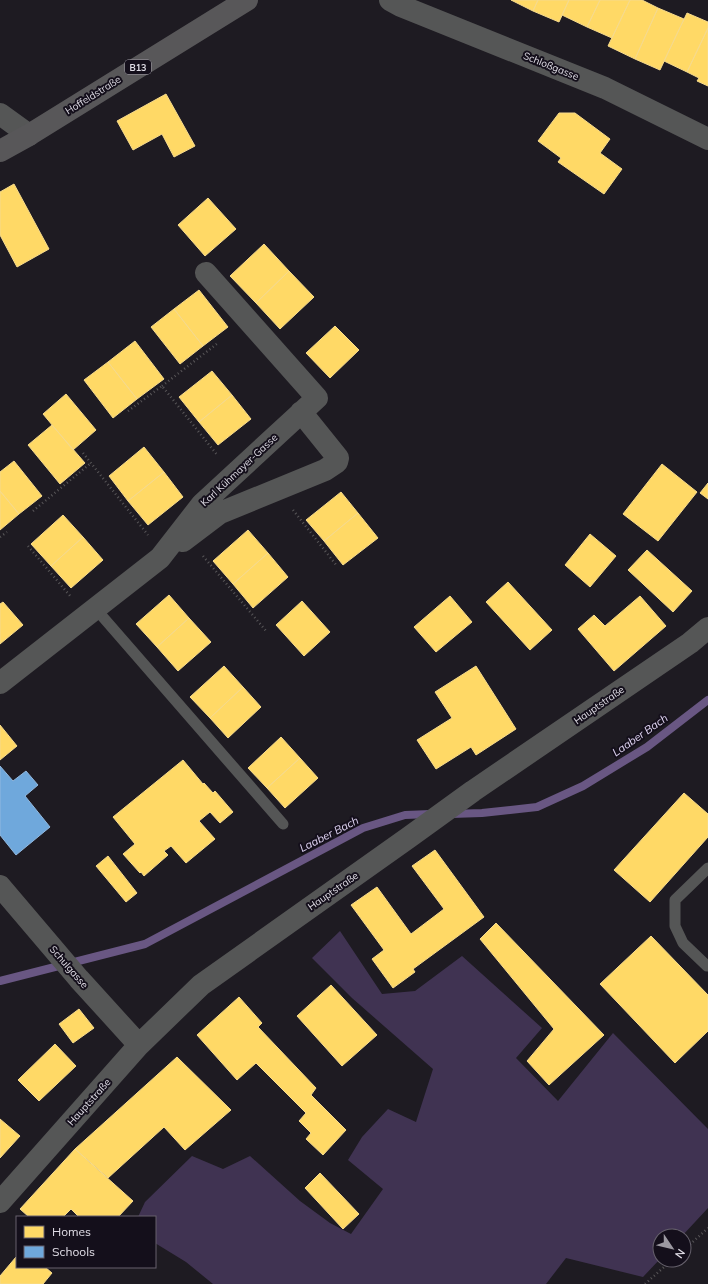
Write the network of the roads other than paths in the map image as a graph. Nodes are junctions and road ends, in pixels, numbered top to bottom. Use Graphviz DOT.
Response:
graph roads {
  1 [pos="247,0"];
  2 [pos="390,0"];
  3 [pos="0,114"];
  4 [pos="29,135"];
  5 [pos="708,139"];
  6 [pos="0,151"];
  7 [pos="206,273"];
  8 [pos="301,412"];
  9 [pos="161,556"];
  10 [pos="91,612"];
  11 [pos="708,628"];
  12 [pos="0,683"];
  13 [pos="283,824"];
  14 [pos="708,868"];
  15 [pos="0,886"];
  16 [pos="707,966"];
  17 [pos="139,1045"];
  18 [pos="0,1202"];
  1 -- 4 [label="main road, Hoffeldstraße / B13"];
  2 -- 5 [label="street, Schloßgasse"];
  3 -- 4 [label="street"];
  4 -- 6 [label="main road, Hoffeldstraße / B13"];
  7 -- 8 [label="street, Karl Kühmayer-Gasse"];
  8 -- 9 [label="street, Karl Kühmayer-Gasse"];
  8 -- 9 [label="street"];
  9 -- 10 [label="street, Karl Kühmayer-Gasse"];
  10 -- 12 [label="street, Karl Kühmayer-Gasse"];
  10 -- 13 [label="lane"];
  11 -- 17 [label="street, Hauptstraße"];
  14 -- 16 [label="lane"];
  15 -- 17 [label="street, Schulgasse"];
  17 -- 18 [label="street, Hauptstraße"];
}
